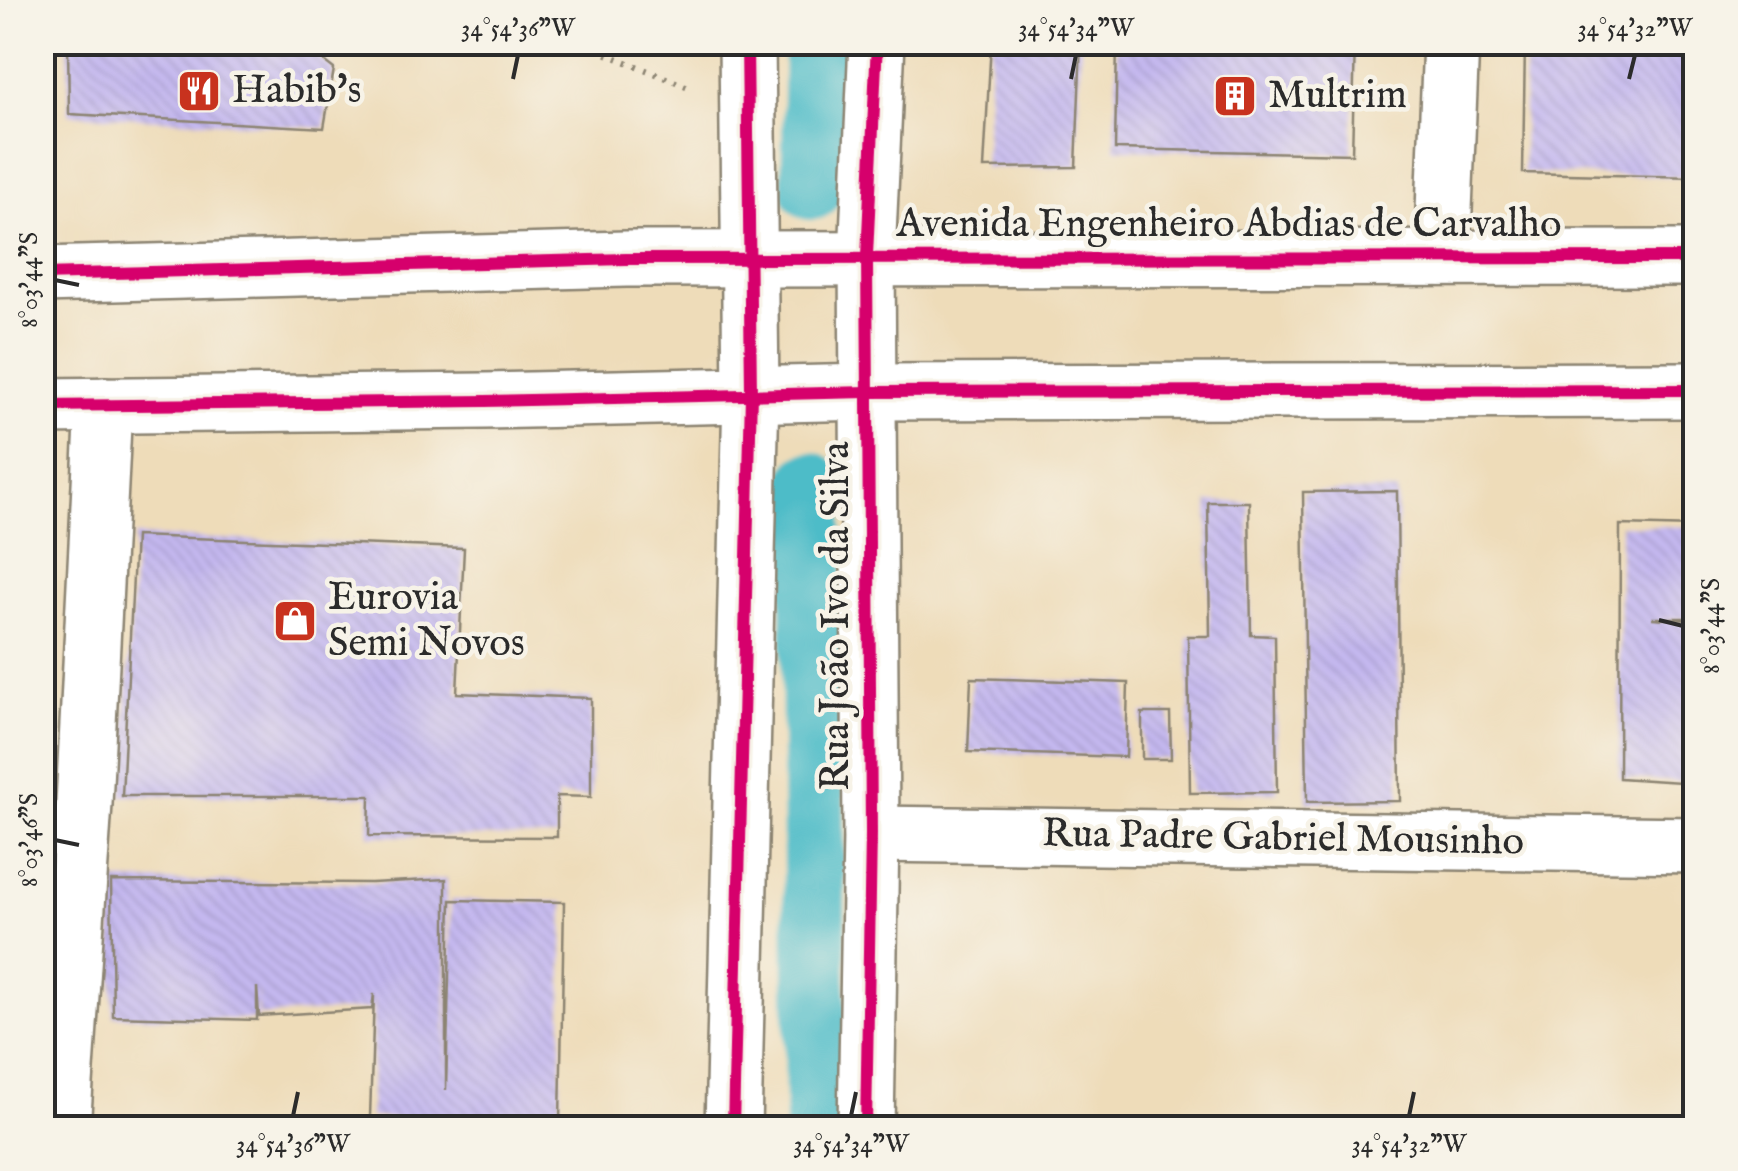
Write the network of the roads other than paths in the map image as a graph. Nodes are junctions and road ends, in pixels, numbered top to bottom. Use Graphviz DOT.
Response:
graph roads {
  1 [pos="748,42"];
  2 [pos="877,42"];
  3 [pos="1451,42"];
  4 [pos="867,256"];
  5 [pos="748,258"];
  6 [pos="1442,258"];
  7 [pos="1696,258"];
  8 [pos="42,275"];
  9 [pos="1696,390"];
  10 [pos="868,392"];
  11 [pos="751,393"];
  12 [pos="104,405"];
  13 [pos="42,406"];
  14 [pos="63,805"];
  15 [pos="871,834"];
  16 [pos="1696,845"];
  17 [pos="62,1128"];
  18 [pos="733,1128"];
  19 [pos="866,1128"];
  1 -- 5 [label="main road"];
  2 -- 4 [label="main road, Rua João Ivo da Silva"];
  3 -- 6 [label="main road"];
  4 -- 5 [label="main road, Avenida Engenheiro Abdias de Carvalho"];
  4 -- 6 [label="main road, Avenida Engenheiro Abdias de Carvalho"];
  4 -- 10 [label="main road, Rua João Ivo da Silva"];
  5 -- 8 [label="main road, Avenida Engenheiro Abdias de Carvalho"];
  5 -- 11 [label="main road"];
  6 -- 7 [label="main road, Avenida Engenheiro Abdias de Carvalho"];
  9 -- 10 [label="main road"];
  10 -- 11 [label="main road"];
  10 -- 15 [label="main road, Rua João Ivo da Silva"];
  11 -- 12 [label="main road"];
  11 -- 18 [label="main road"];
  12 -- 13 [label="main road"];
  12 -- 14 [label="main road"];
  14 -- 17 [label="main road"];
  15 -- 16 [label="main road, Rua Padre Gabriel Mousinho"];
  15 -- 19 [label="main road, Rua João Ivo da Silva"];
}
